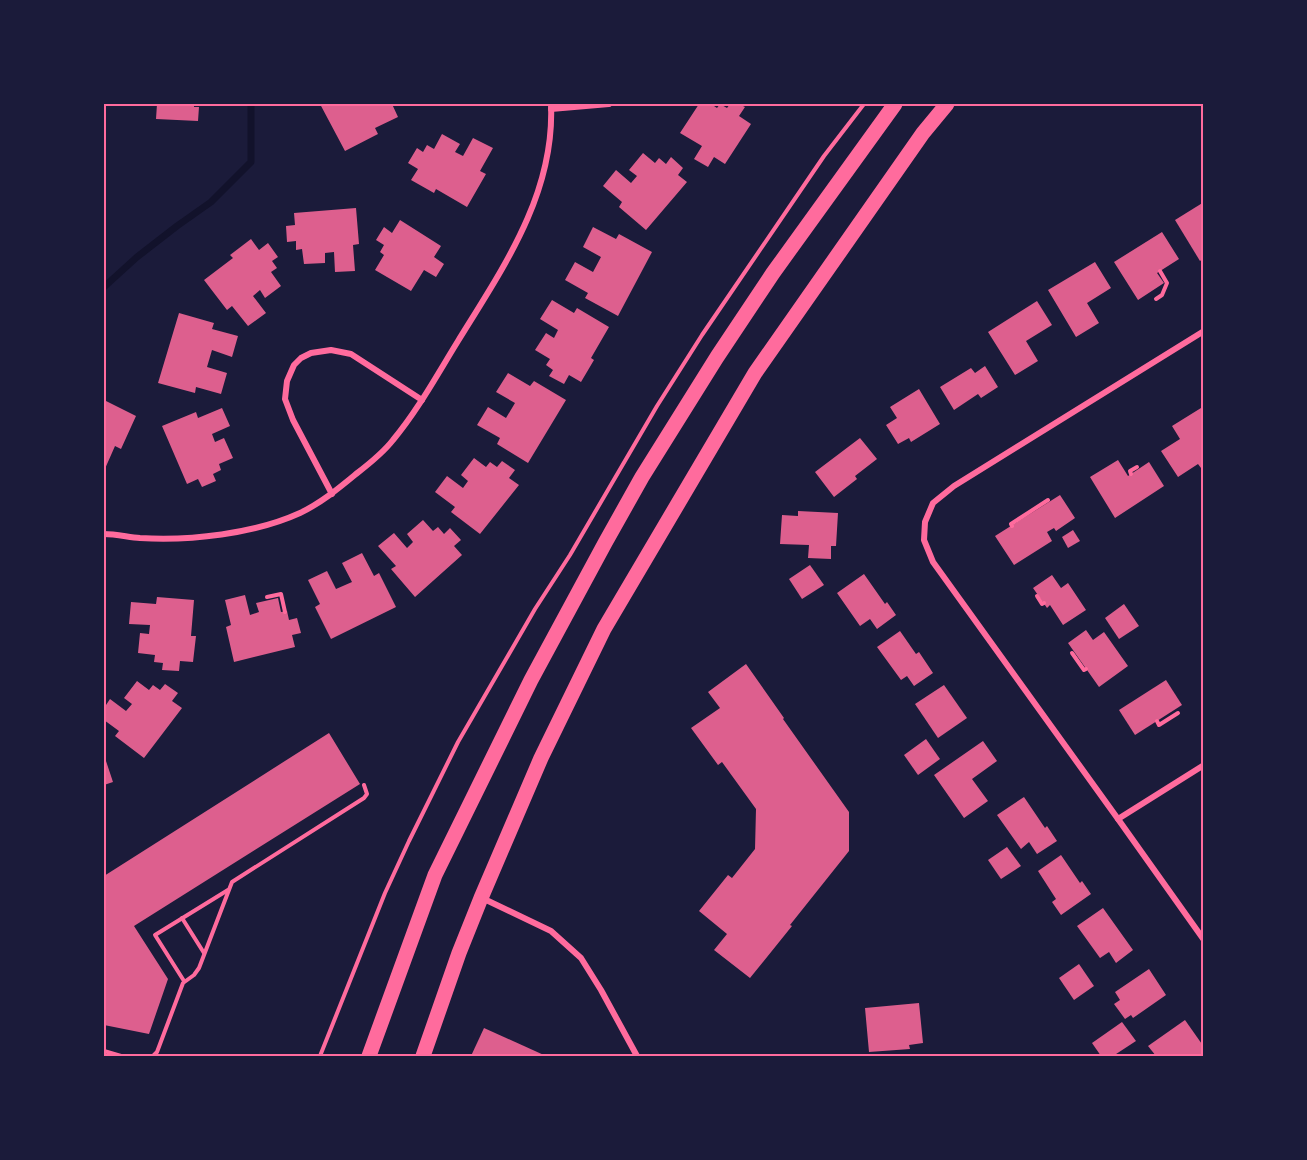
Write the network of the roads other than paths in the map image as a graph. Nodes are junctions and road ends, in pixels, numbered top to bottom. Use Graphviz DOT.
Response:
graph roads {
  1 [pos="609,104"];
  2 [pos="895,104"];
  3 [pos="947,104"];
  4 [pos="551,106"];
  5 [pos="1203,331"];
  6 [pos="422,400"];
  7 [pos="332,494"];
  8 [pos="104,534"];
  9 [pos="1203,765"];
  10 [pos="1118,819"];
  11 [pos="481,898"];
  12 [pos="1203,940"];
  13 [pos="369,1056"];
  14 [pos="423,1056"];
  15 [pos="637,1056"];
  1 -- 4 [label="street"];
  2 -- 13 [label="main road"];
  3 -- 11 [label="main road"];
  4 -- 6 [label="street"];
  5 -- 10 [label="street"];
  6 -- 7 [label="street"];
  6 -- 7 [label="street"];
  7 -- 8 [label="street"];
  9 -- 10 [label="street"];
  10 -- 12 [label="street"];
  11 -- 14 [label="main road"];
  11 -- 15 [label="street"];
}
